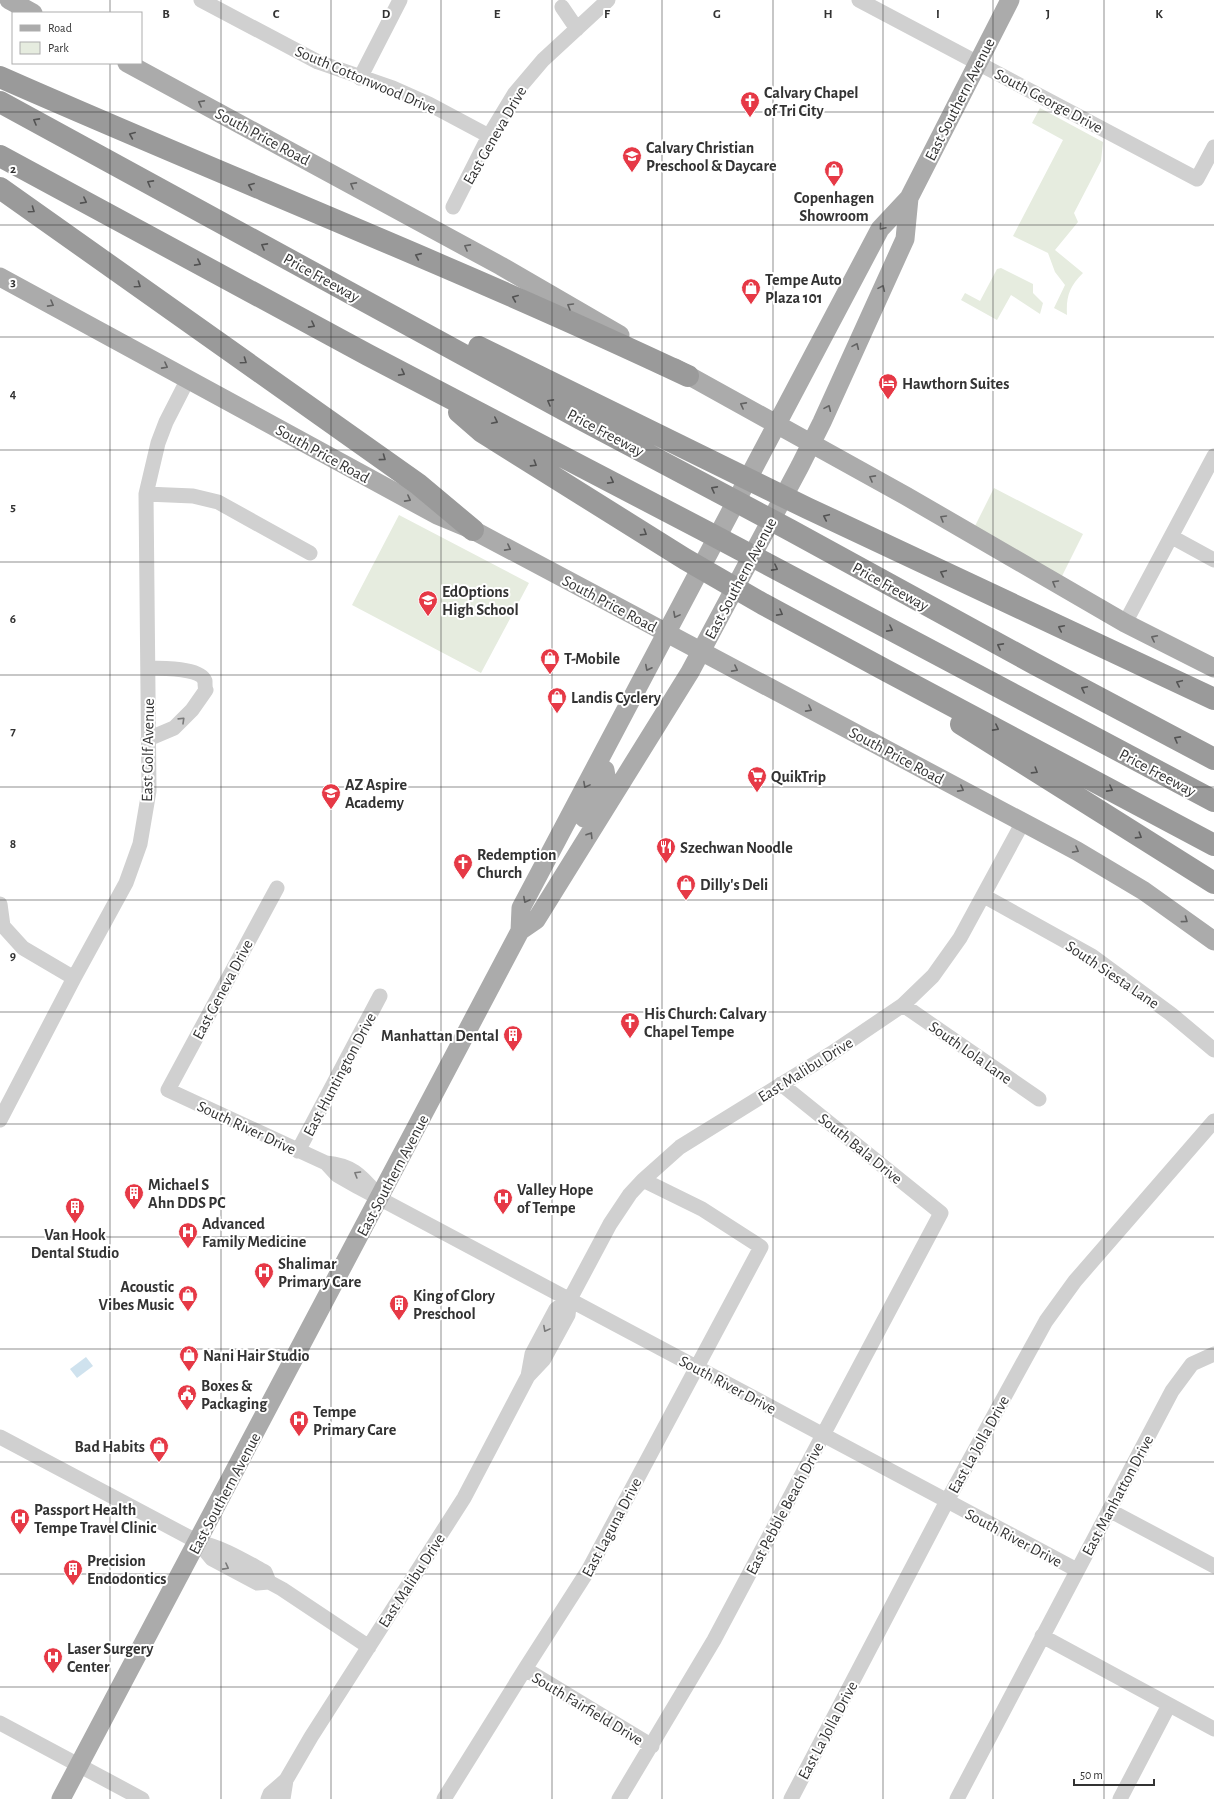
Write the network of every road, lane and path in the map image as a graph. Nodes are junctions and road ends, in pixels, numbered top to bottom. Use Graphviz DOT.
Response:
graph roads {
  1 [pos="9,0"];
  2 [pos="200,0"];
  3 [pos="400,0"];
  4 [pos="608,0"];
  5 [pos="859,0"];
  6 [pos="1010,0"];
  7 [pos="562,6"];
  8 [pos="31,12"];
  9 [pos="577,29"];
  10 [pos="977,62"];
  11 [pos="129,64"];
  12 [pos="0,77"];
  13 [pos="360,78"];
  14 [pos="0,102"];
  15 [pos="489,136"];
  16 [pos="1214,147"];
  17 [pos="0,156"];
  18 [pos="0,188"];
  19 [pos="909,198"];
  20 [pos="453,207"];
  21 [pos="0,277"];
  22 [pos="323,278"];
  23 [pos="688,376"];
  24 [pos="188,379"];
  25 [pos="436,391"];
  26 [pos="777,424"];
  27 [pos="811,443"];
  28 [pos="1214,456"];
  29 [pos="146,494"];
  30 [pos="473,530"];
  31 [pos="1172,537"];
  32 [pos="310,553"];
  33 [pos="1214,560"];
  34 [pos="1125,623"];
  35 [pos="666,634"];
  36 [pos="701,651"];
  37 [pos="148,668"];
  38 [pos="1214,668"];
  39 [pos="887,671"];
  40 [pos="1214,700"];
  41 [pos="148,739"];
  42 [pos="1214,759"];
  43 [pos="597,765"];
  44 [pos="1214,801"];
  45 [pos="1023,822"];
  46 [pos="1214,845"];
  47 [pos="1214,883"];
  48 [pos="277,888"];
  49 [pos="984,896"];
  50 [pos="0,904"];
  51 [pos="536,920"];
  52 [pos="520,931"];
  53 [pos="1214,941"];
  54 [pos="74,978"];
  55 [pos="380,996"];
  56 [pos="903,1005"];
  57 [pos="1214,1050"];
  58 [pos="781,1084"];
  59 [pos="168,1090"];
  60 [pos="1039,1099"];
  61 [pos="0,1120"];
  62 [pos="1214,1121"];
  63 [pos="298,1151"];
  64 [pos="643,1180"];
  65 [pos="380,1198"];
  66 [pos="941,1213"];
  67 [pos="570,1299"];
  68 [pos="1214,1354"];
  69 [pos="696,1366"];
  70 [pos="823,1435"];
  71 [pos="0,1437"];
  72 [pos="947,1501"];
  73 [pos="1109,1510"];
  74 [pos="198,1542"];
  75 [pos="1214,1566"];
  76 [pos="1077,1570"];
  77 [pos="1042,1636"];
  78 [pos="369,1647"];
  79 [pos="525,1669"];
  80 [pos="1169,1705"];
  81 [pos="0,1723"];
  82 [pos="1214,1729"];
  83 [pos="652,1746"];
  84 [pos="79,1765"];
  85 [pos="286,1780"];
  86 [pos="61,1799"];
  87 [pos="142,1799"];
  88 [pos="268,1799"];
  89 [pos="283,1799"];
  90 [pos="444,1799"];
  91 [pos="619,1799"];
  92 [pos="791,1799"];
  93 [pos="957,1799"];
  94 [pos="1120,1799"];
  1 -- 8 [label="main road"];
  2 -- 13 [label="street, South Cottonwood Drive"];
  3 -- 13 [label="street"];
  4 -- 9 [label="street, East Geneva Drive"];
  5 -- 10 [label="street, South George Drive"];
  6 -- 10 [label="main road, East Southern Avenue"];
  7 -- 9 [label="street"];
  9 -- 15 [label="street, East Geneva Drive"];
  10 -- 16 [label="street, South George Drive"];
  10 -- 19 [label="main road, East Southern Avenue"];
  23 -- 11 [label="main road, South Price Road, one-way"];
  23 -- 12 [label="highway, one-way"];
  13 -- 15 [label="street, South Cottonwood Drive"];
  22 -- 14 [label="highway, Price Freeway, one-way"];
  15 -- 20 [label="street, East Geneva Drive"];
  17 -- 25 [label="highway, Price Freeway, one-way"];
  18 -- 30 [label="highway, one-way"];
  19 -- 26 [label="main road, East Southern Avenue, one-way"];
  27 -- 19 [label="main road, East Southern Avenue, one-way"];
  21 -- 24 [label="main road, South Price Road, one-way"];
  40 -- 22 [label="highway, one-way"];
  42 -- 22 [label="highway, Price Freeway, one-way"];
  26 -- 23 [label="main road, South Price Road, one-way"];
  24 -- 29 [label="street, East Golf Avenue"];
  24 -- 30 [label="main road, South Price Road, one-way"];
  25 -- 39 [label="highway, one-way"];
  25 -- 44 [label="highway, Price Freeway, one-way"];
  26 -- 27 [label="main road, South Price Road"];
  26 -- 35 [label="main road, East Southern Avenue, one-way"];
  34 -- 27 [label="main road, South Price Road, one-way"];
  27 -- 36 [label="main road, East Southern Avenue"];
  28 -- 31 [label="street"];
  29 -- 32 [label="street"];
  29 -- 37 [label="street, East Golf Avenue"];
  30 -- 35 [label="main road, South Price Road, one-way"];
  31 -- 33 [label="street"];
  31 -- 34 [label="street"];
  38 -- 34 [label="main road, South Price Road, one-way"];
  35 -- 36 [label="main road, South Price Road"];
  35 -- 43 [label="main road, East Southern Avenue, one-way"];
  36 -- 45 [label="main road, South Price Road, one-way"];
  51 -- 36 [label="main road, East Southern Avenue, one-way"];
  37 -- 41 [label="street, East Golf Avenue"];
  41 -- 37 [label="street, one-way"];
  39 -- 46 [label="highway, one-way"];
  39 -- 47 [label="highway, one-way"];
  41 -- 54 [label="street, East Golf Avenue"];
  43 -- 51 [label="main road"];
  43 -- 52 [label="main road, East Southern Avenue, one-way"];
  45 -- 49 [label="street, East Malibu Drive"];
  45 -- 53 [label="main road, South Price Road, one-way"];
  48 -- 59 [label="street, East Geneva Drive"];
  49 -- 56 [label="street, East Malibu Drive"];
  49 -- 57 [label="street, South Siesta Lane"];
  50 -- 54 [label="street"];
  51 -- 52 [label="main road, East Southern Avenue"];
  52 -- 65 [label="main road, East Southern Avenue"];
  54 -- 61 [label="street, East Golf Avenue"];
  55 -- 63 [label="street, East Huntington Drive"];
  56 -- 58 [label="street, East Malibu Drive"];
  56 -- 60 [label="street, South Lola Lane"];
  58 -- 64 [label="street, East Malibu Drive"];
  58 -- 66 [label="street, South Bala Drive"];
  59 -- 63 [label="street, South River Drive"];
  62 -- 72 [label="street, East La Jolla Drive"];
  63 -- 65 [label="street, South River Drive"];
  64 -- 67 [label="street, East Malibu Drive"];
  64 -- 69 [label="street, East Laguna Drive"];
  65 -- 67 [label="street, South River Drive"];
  65 -- 74 [label="main road, East Southern Avenue"];
  66 -- 70 [label="street, East Pebble Beach Drive"];
  67 -- 69 [label="street, South River Drive"];
  67 -- 78 [label="street, East Malibu Drive"];
  68 -- 73 [label="street, East Manhatton Drive"];
  69 -- 70 [label="street, South River Drive"];
  69 -- 79 [label="street, East Laguna Drive"];
  70 -- 72 [label="street, South River Drive"];
  70 -- 83 [label="street, East Pebble Beach Drive"];
  71 -- 74 [label="street"];
  72 -- 76 [label="street, South River Drive"];
  72 -- 92 [label="street, East La Jolla Drive"];
  73 -- 75 [label="street"];
  73 -- 76 [label="street, East Manhatton Drive"];
  74 -- 78 [label="street"];
  74 -- 84 [label="main road, East Southern Avenue"];
  76 -- 77 [label="street, East Manhatton Drive"];
  77 -- 80 [label="street"];
  77 -- 93 [label="street, East Manhatton Drive"];
  78 -- 85 [label="street, East Malibu Drive"];
  79 -- 83 [label="street, South Fairfield Drive"];
  79 -- 90 [label="street, East Laguna Drive"];
  80 -- 82 [label="street"];
  80 -- 94 [label="street"];
  81 -- 84 [label="street"];
  83 -- 91 [label="street, East Pebble Beach Drive"];
  84 -- 86 [label="main road, East Southern Avenue"];
  84 -- 87 [label="street"];
  85 -- 88 [label="street, East Malibu Drive"];
  85 -- 89 [label="street, East Malibu Drive"];
}
